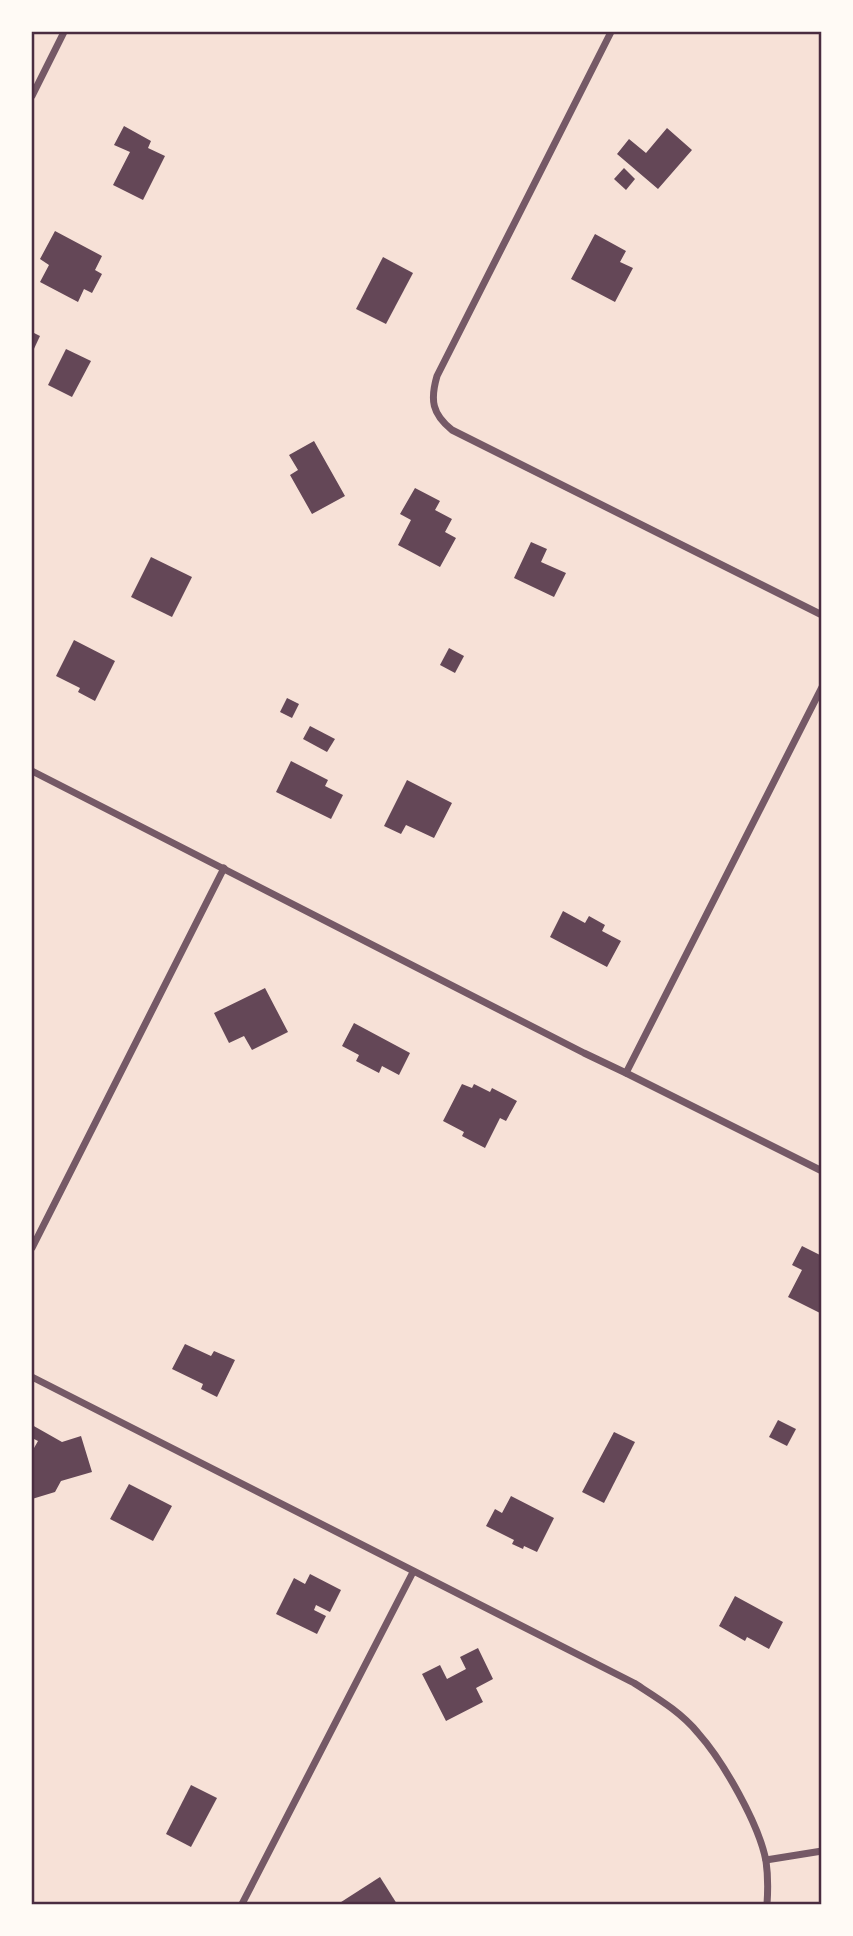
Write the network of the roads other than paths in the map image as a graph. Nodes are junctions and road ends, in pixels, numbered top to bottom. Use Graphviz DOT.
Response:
graph roads {
  1 [pos="64,32"];
  2 [pos="611,32"];
  3 [pos="32,96"];
  4 [pos="821,615"];
  5 [pos="821,687"];
  6 [pos="32,771"];
  7 [pos="224,868"];
  8 [pos="626,1073"];
  9 [pos="821,1171"];
  10 [pos="32,1248"];
  11 [pos="32,1377"];
  12 [pos="413,1572"];
  13 [pos="821,1851"];
  14 [pos="766,1860"];
  15 [pos="242,1905"];
  16 [pos="767,1905"];
  1 -- 3 [label="street"];
  2 -- 4 [label="street"];
  5 -- 8 [label="street"];
  6 -- 7 [label="street"];
  7 -- 8 [label="street"];
  7 -- 10 [label="street"];
  8 -- 9 [label="street"];
  11 -- 12 [label="street"];
  12 -- 14 [label="street"];
  12 -- 15 [label="street"];
  13 -- 14 [label="street"];
  14 -- 16 [label="street"];
}
